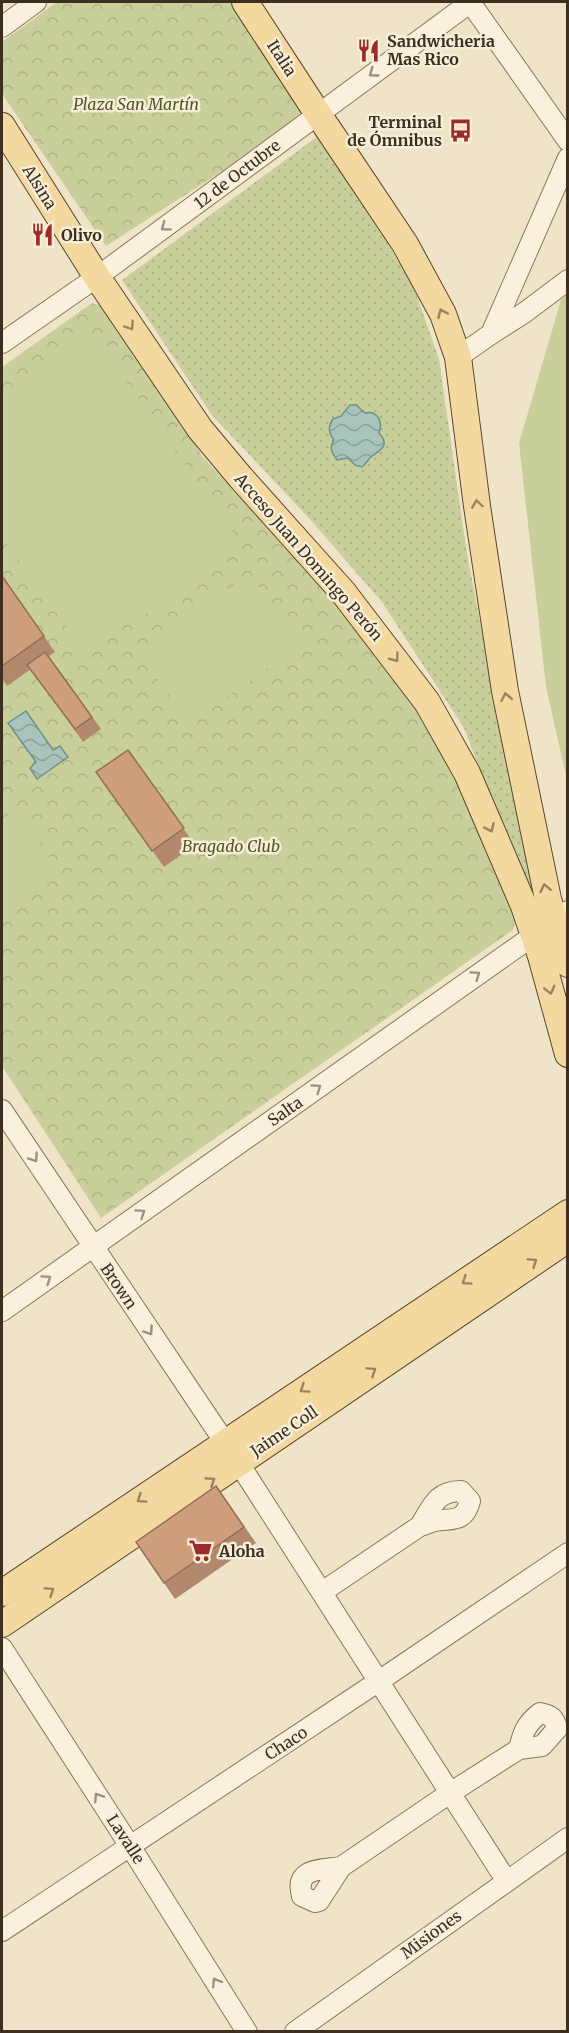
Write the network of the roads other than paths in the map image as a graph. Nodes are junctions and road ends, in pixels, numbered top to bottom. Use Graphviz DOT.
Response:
graph roads {
  1 [pos="36,2"];
  2 [pos="246,2"];
  3 [pos="470,2"];
  4 [pos="2,27"];
  5 [pos="318,114"];
  6 [pos="2,126"];
  7 [pos="567,141"];
  8 [pos="567,158"];
  9 [pos="97,277"];
  10 [pos="567,280"];
  11 [pos="491,334"];
  12 [pos="2,343"];
  13 [pos="458,357"];
  14 [pos="561,915"];
  15 [pos="534,934"];
  16 [pos="567,964"];
  17 [pos="567,1054"];
  18 [pos="2,1110"];
  19 [pos="567,1213"];
  20 [pos="567,1239"];
  21 [pos="93,1247"];
  22 [pos="2,1311"];
  23 [pos="231,1452"];
  24 [pos="420,1526"];
  25 [pos="567,1553"];
  26 [pos="322,1592"];
  27 [pos="2,1593"];
  28 [pos="2,1624"];
  29 [pos="2,1648"];
  30 [pos="379,1682"];
  31 [pos="519,1749"];
  32 [pos="450,1793"];
  33 [pos="567,1838"];
  34 [pos="130,1846"];
  35 [pos="341,1867"];
  36 [pos="506,1880"];
  37 [pos="2,1931"];
  38 [pos="247,2031"];
  39 [pos="295,2031"];
  1 -- 4 [label="street"];
  2 -- 5 [label="main road, Italia"];
  3 -- 5 [label="street, 12 de Octubre, one-way"];
  3 -- 7 [label="street"];
  5 -- 9 [label="street, 12 de Octubre, one-way"];
  13 -- 5 [label="main road, one-way"];
  6 -- 9 [label="main road, Alsina"];
  8 -- 11 [label="street"];
  9 -- 12 [label="street, 12 de Octubre"];
  9 -- 15 [label="main road, Acceso Juan Domingo Perón, one-way"];
  10 -- 11 [label="street"];
  11 -- 13 [label="street"];
  14 -- 13 [label="main road, one-way"];
  14 -- 15 [label="street, Salta"];
  14 -- 16 [label="main road"];
  15 -- 17 [label="main road, Acceso Juan Domingo Perón, one-way"];
  21 -- 15 [label="street, Salta, one-way"];
  18 -- 21 [label="street, Brown, one-way"];
  19 -- 23 [label="main road, Jaime Coll, one-way"];
  23 -- 20 [label="main road, Jaime Coll, one-way"];
  22 -- 21 [label="street, Salta, one-way"];
  21 -- 23 [label="street, Brown, one-way"];
  23 -- 26 [label="street, Brown"];
  23 -- 27 [label="main road, Jaime Coll, one-way"];
  28 -- 23 [label="main road, Jaime Coll, one-way"];
  24 -- 26 [label="street"];
  25 -- 30 [label="street, Chaco"];
  26 -- 30 [label="street, Brown"];
  34 -- 29 [label="street, Lavalle, one-way"];
  30 -- 32 [label="street, Brown"];
  30 -- 34 [label="street, Chaco"];
  31 -- 32 [label="street"];
  32 -- 35 [label="street"];
  32 -- 36 [label="street, Brown"];
  33 -- 36 [label="street, Misiones"];
  34 -- 37 [label="street, Chaco"];
  38 -- 34 [label="street, Lavalle, one-way"];
  36 -- 39 [label="street, Misiones"];
}
